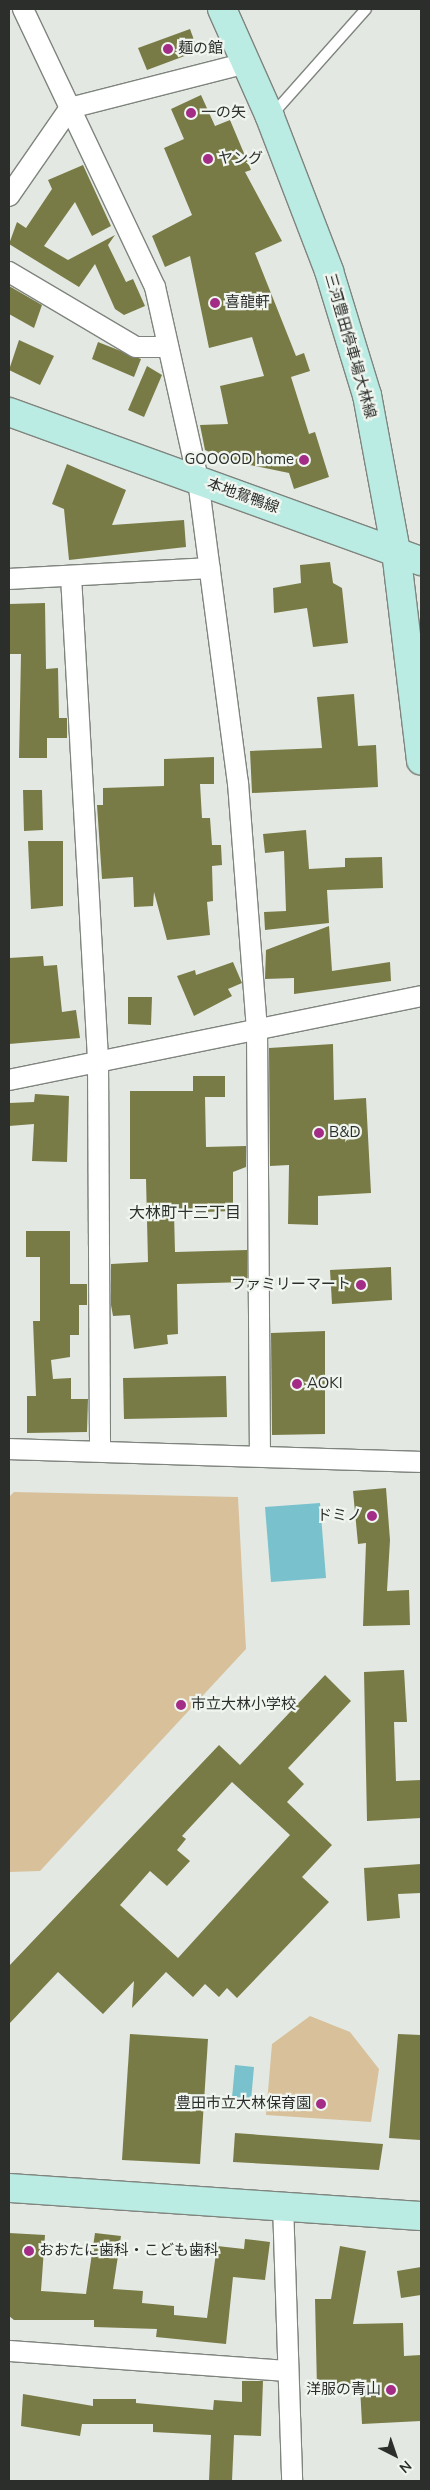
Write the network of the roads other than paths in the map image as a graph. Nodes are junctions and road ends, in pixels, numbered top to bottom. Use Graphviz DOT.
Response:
graph roads {
  1 [pos="23,9"];
  2 [pos="222,9"];
  3 [pos="366,9"];
  4 [pos="246,63"];
  5 [pos="70,108"];
  6 [pos="270,117"];
  7 [pos="9,196"];
  8 [pos="9,272"];
  9 [pos="168,347"];
  10 [pos="9,412"];
  11 [pos="198,480"];
  12 [pos="409,556"];
  13 [pos="210,568"];
  14 [pos="71,576"];
  15 [pos="9,579"];
  16 [pos="421,762"];
  17 [pos="421,996"];
  18 [pos="257,1029"];
  19 [pos="98,1059"];
  20 [pos="9,1080"];
  21 [pos="9,1449"];
  22 [pos="100,1451"];
  23 [pos="260,1456"];
  24 [pos="421,1462"];
  25 [pos="9,2188"];
  26 [pos="283,2204"];
  27 [pos="421,2216"];
  28 [pos="9,2352"];
  29 [pos="287,2371"];
  30 [pos="292,2481"];
  1 -- 5 [label="street"];
  2 -- 4 [label="main road, 三河豊田停車場大林線"];
  3 -- 6 [label="lane"];
  4 -- 5 [label="street"];
  4 -- 6 [label="main road, 三河豊田停車場大林線"];
  5 -- 7 [label="street"];
  5 -- 9 [label="street"];
  6 -- 12 [label="main road, 三河豊田停車場大林線"];
  8 -- 9 [label="street"];
  9 -- 11 [label="street"];
  10 -- 11 [label="main road, 本地鴛鴨線"];
  11 -- 12 [label="main road, 本地鴛鴨線"];
  11 -- 13 [label="street"];
  12 -- 16 [label="main road, 三河豊田停車場大林線"];
  13 -- 14 [label="street"];
  13 -- 18 [label="street"];
  14 -- 15 [label="street"];
  14 -- 19 [label="street"];
  17 -- 18 [label="street"];
  18 -- 19 [label="street"];
  18 -- 23 [label="street"];
  19 -- 20 [label="street"];
  19 -- 22 [label="street"];
  21 -- 22 [label="street"];
  22 -- 23 [label="street"];
  23 -- 24 [label="street"];
  25 -- 26 [label="main road"];
  26 -- 27 [label="main road"];
  26 -- 29 [label="street"];
  28 -- 29 [label="street"];
  29 -- 30 [label="street"];
}
